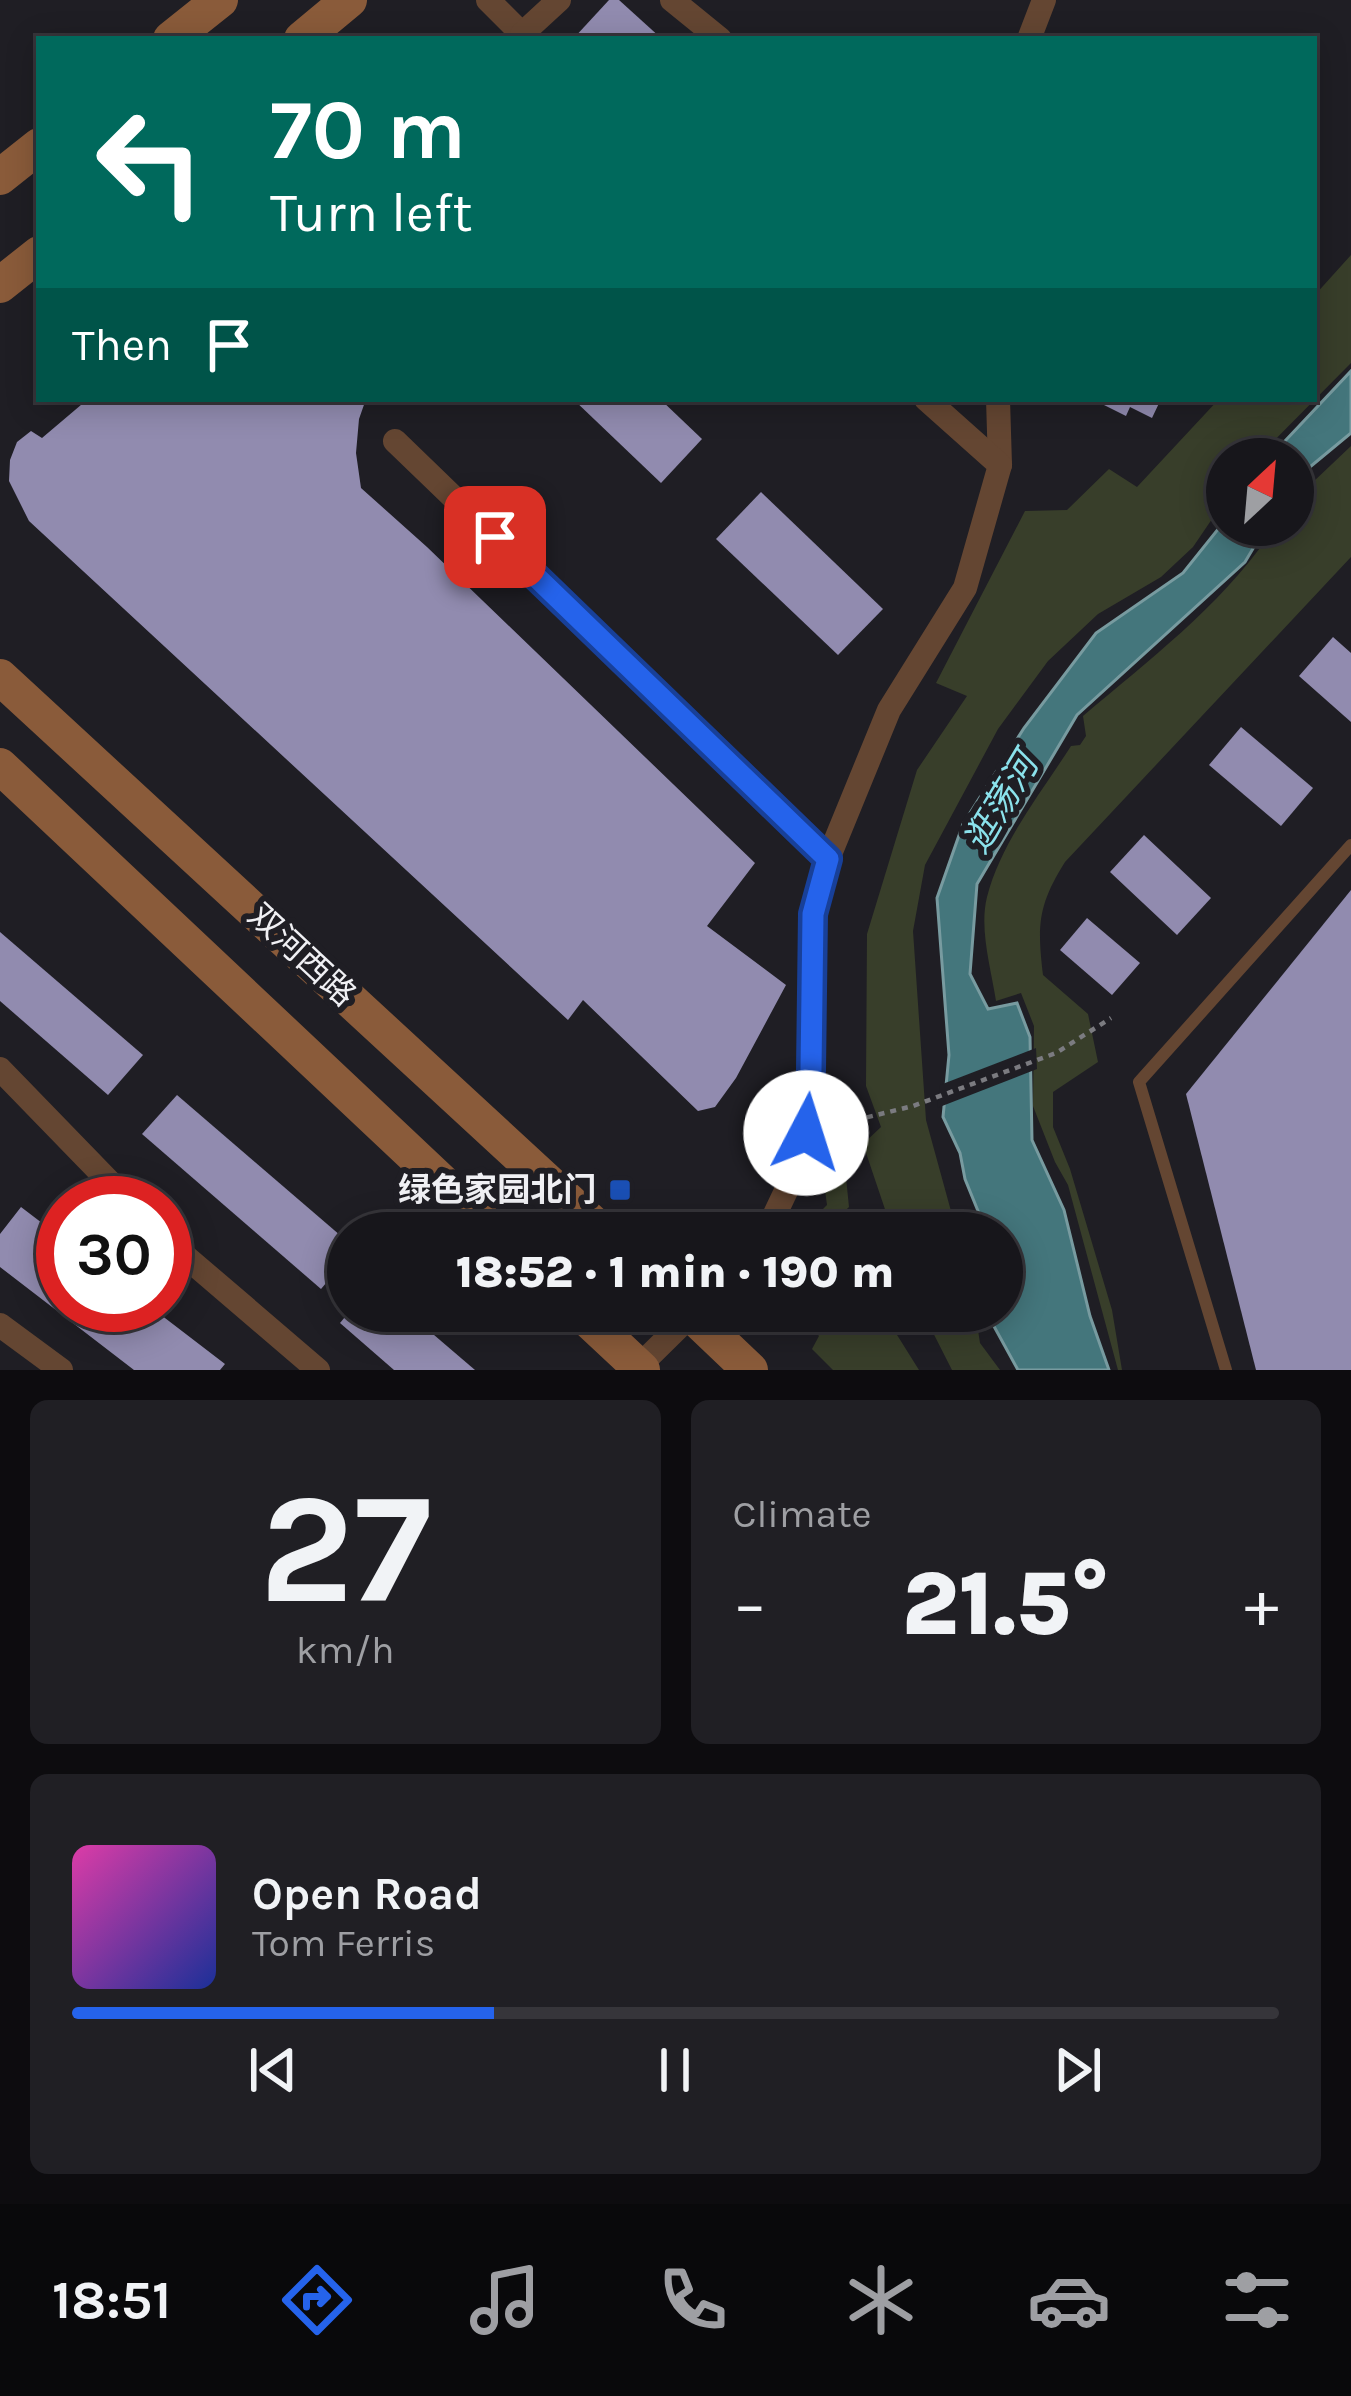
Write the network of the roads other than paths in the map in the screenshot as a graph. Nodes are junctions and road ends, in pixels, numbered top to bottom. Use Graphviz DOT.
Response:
graph roads {
  1 [pos="220,0"];
  2 [pos="350,0"];
  3 [pos="488,0"];
  4 [pos="559,0"];
  5 [pos="671,0"];
  6 [pos="1044,0"];
  7 [pos="175,36"];
  8 [pos="306,36"];
  9 [pos="524,36"];
  10 [pos="716,36"];
  11 [pos="1030,36"];
  12 [pos="36,148"];
  13 [pos="0,177"];
  14 [pos="36,256"];
  15 [pos="0,286"];
  16 [pos="929,402"];
  17 [pos="998,402"];
  18 [pos="395,441"];
  19 [pos="1000,465"];
  20 [pos="0,677"];
  21 [pos="0,766"];
  22 [pos="1351,844"];
  23 [pos="828,859"];
  24 [pos="0,1069"];
  25 [pos="104,1176"];
  26 [pos="474,1212"];
  27 [pos="580,1212"];
  28 [pos="776,1212"];
  29 [pos="192,1262"];
  30 [pos="0,1325"];
  31 [pos="600,1332"];
  32 [pos="673,1332"];
  33 [pos="712,1332"];
  34 [pos="638,1369"];
  35 [pos="61,1370"];
  36 [pos="318,1370"];
  37 [pos="750,1370"];
  38 [pos="1226,1370"];
  1 -- 7 [label="street"];
  2 -- 8 [label="street"];
  3 -- 9 [label="street"];
  4 -- 9 [label="street"];
  5 -- 10 [label="street"];
  6 -- 11 [label="street"];
  12 -- 13 [label="street"];
  14 -- 15 [label="street"];
  16 -- 19 [label="street"];
  17 -- 19 [label="street"];
  18 -- 23 [label="street"];
  19 -- 23 [label="street"];
  20 -- 27 [label="street, 双河西路"];
  21 -- 26 [label="street, 双河西路"];
  22 -- 38 [label="lane"];
  23 -- 28 [label="street"];
  24 -- 25 [label="street"];
  29 -- 36 [label="street"];
  30 -- 35 [label="street"];
  31 -- 34 [label="street"];
  32 -- 34 [label="street"];
  33 -- 37 [label="street"];
}
